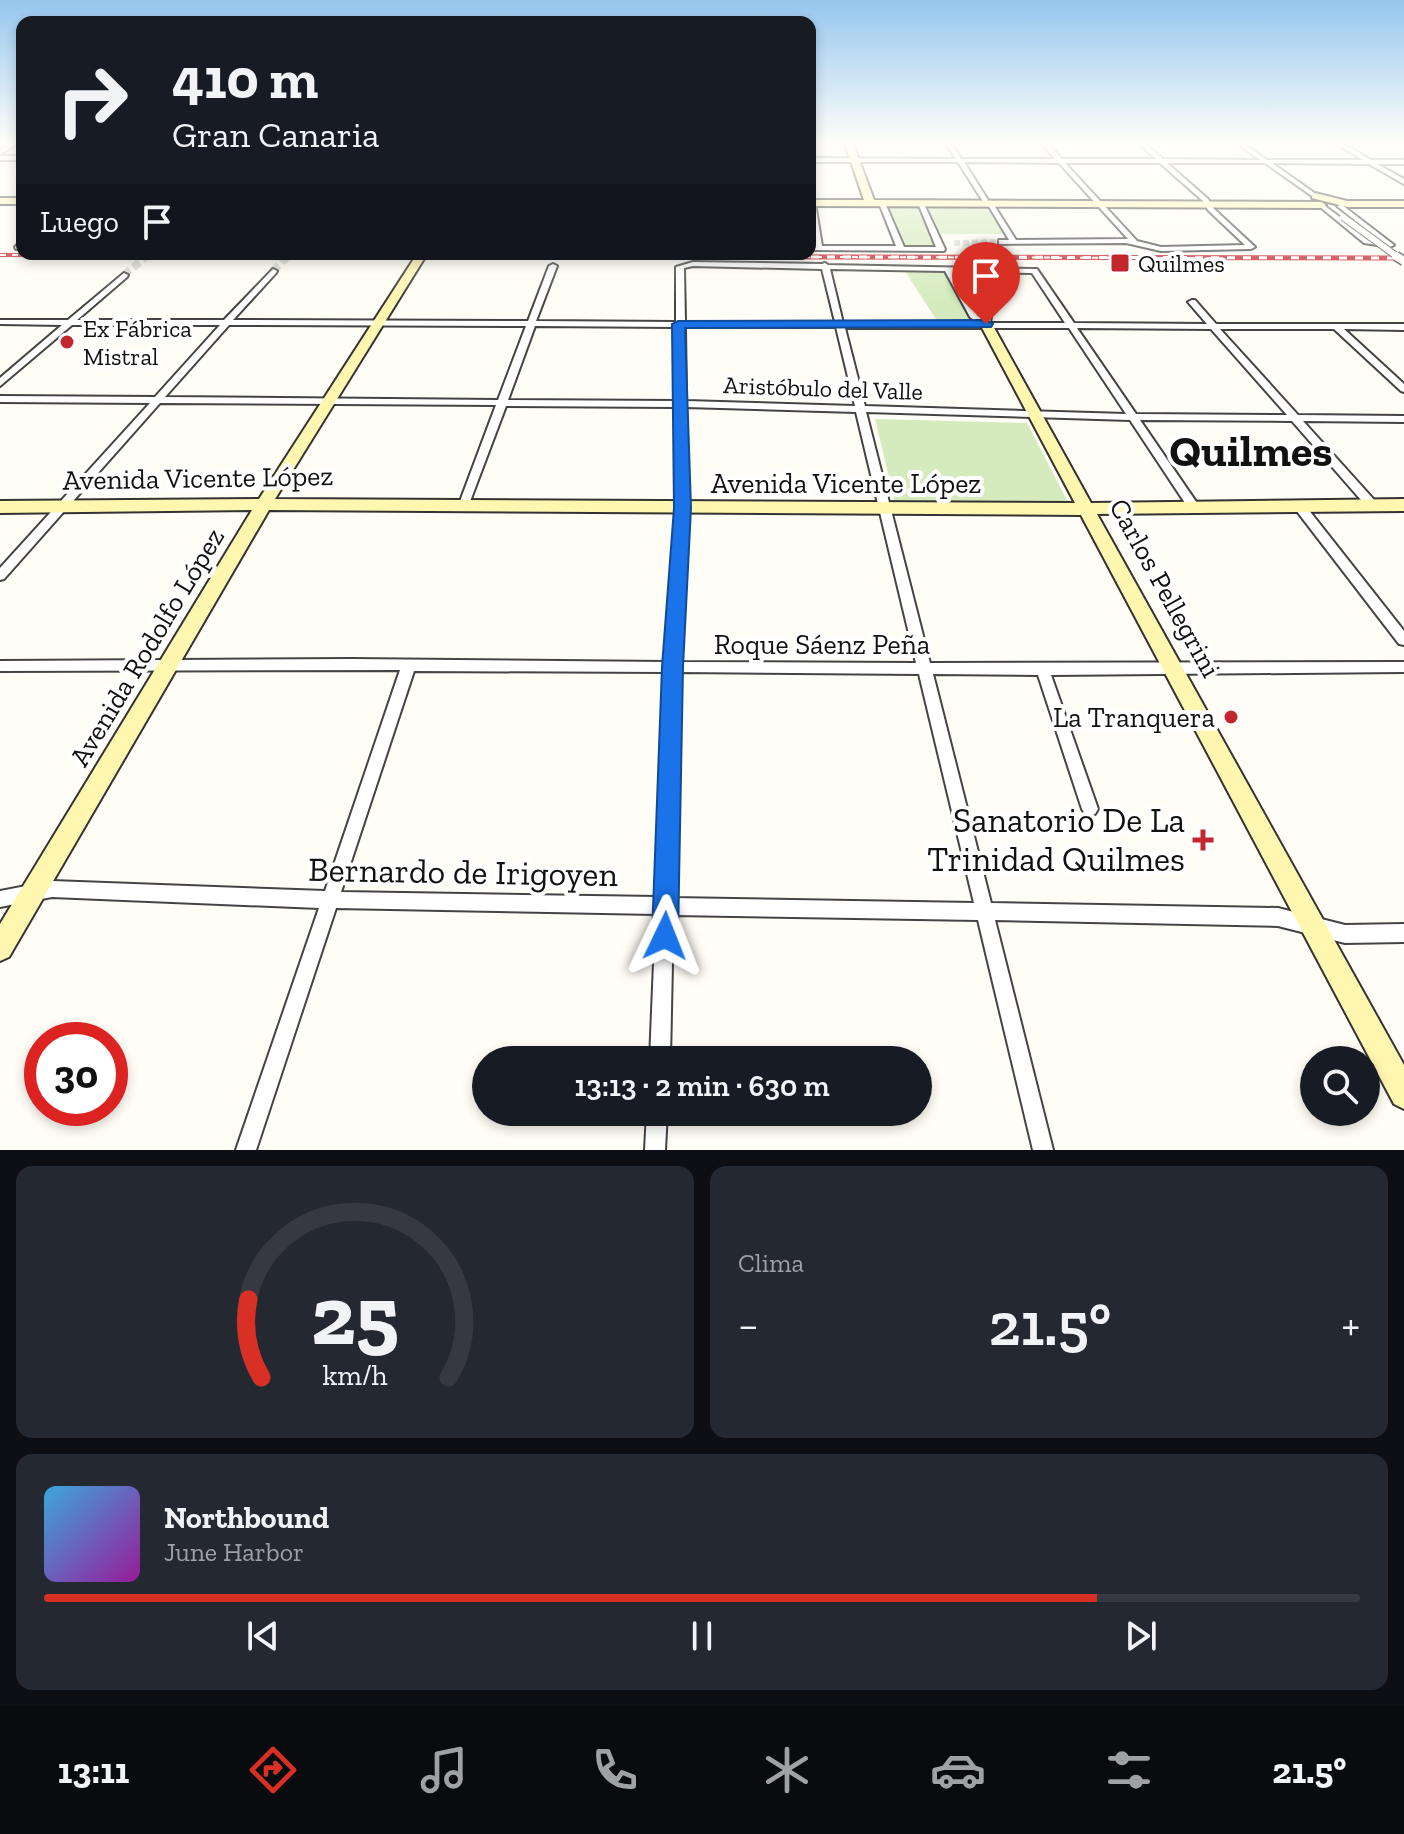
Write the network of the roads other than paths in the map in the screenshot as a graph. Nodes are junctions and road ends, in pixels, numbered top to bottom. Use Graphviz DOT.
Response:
graph roads {
  1 [pos="868,198"];
  2 [pos="984,198"];
  3 [pos="1095,198"];
  4 [pos="1200,198"];
  5 [pos="1314,198"];
  6 [pos="1318,201"];
  7 [pos="987,202"];
  8 [pos="816,203"];
  9 [pos="870,203"];
  10 [pos="882,203"];
  11 [pos="921,203"];
  12 [pos="1100,203"];
  13 [pos="1207,204"];
  14 [pos="1404,204"];
  15 [pos="1342,210"];
  16 [pos="951,239"];
  17 [pos="1000,239"];
  18 [pos="1012,239"];
  19 [pos="1134,242"];
  20 [pos="940,243"];
  21 [pos="816,248"];
  22 [pos="901,249"];
  23 [pos="418,260"];
  24 [pos="1404,261"];
  25 [pos="825,265"];
  26 [pos="553,266"];
  27 [pos="947,268"];
  28 [pos="959,269"];
  29 [pos="273,271"];
  30 [pos="124,275"];
  31 [pos="1192,302"];
  32 [pos="0,322"];
  33 [pos="228,322"];
  34 [pos="68,323"];
  35 [pos="379,323"];
  36 [pos="533,324"];
  37 [pos="678,324"];
  38 [pos="986,324"];
  39 [pos="841,325"];
  40 [pos="1071,325"];
  41 [pos="1335,326"];
  42 [pos="1213,327"];
  43 [pos="1404,327"];
  44 [pos="0,383"];
  45 [pos="1404,389"];
  46 [pos="0,399"];
  47 [pos="159,400"];
  48 [pos="330,401"];
  49 [pos="503,402"];
  50 [pos="679,404"];
  51 [pos="861,410"];
  52 [pos="1035,415"];
  53 [pos="1133,417"];
  54 [pos="1293,418"];
  55 [pos="1404,419"];
  56 [pos="265,502"];
  57 [pos="464,504"];
  58 [pos="1372,505"];
  59 [pos="1404,505"];
  60 [pos="65,506"];
  61 [pos="0,507"];
  62 [pos="1300,507"];
  63 [pos="682,508"];
  64 [pos="887,509"];
  65 [pos="1195,509"];
  66 [pos="1086,510"];
  67 [pos="0,576"];
  68 [pos="1404,640"];
  69 [pos="169,664"];
  70 [pos="409,665"];
  71 [pos="0,666"];
  72 [pos="672,667"];
  73 [pos="1404,667"];
  74 [pos="927,669"];
  75 [pos="1043,670"];
  76 [pos="1177,671"];
  77 [pos="1090,809"];
  78 [pos="34,892"];
  79 [pos="0,899"];
  80 [pos="332,900"];
  81 [pos="667,905"];
  82 [pos="986,913"];
  83 [pos="1316,928"];
  84 [pos="1404,933"];
  85 [pos="0,948"];
  86 [pos="661,1046"];
  87 [pos="1404,1094"];
  88 [pos="656,1126"];
  89 [pos="246,1150"];
  90 [pos="655,1150"];
  91 [pos="1043,1150"];
  1 -- 9 [label="main road"];
  2 -- 7 [label="street"];
  3 -- 12 [label="street"];
  4 -- 13 [label="street"];
  5 -- 6 [label="street"];
  6 -- 13 [label="main road"];
  6 -- 15 [label="main road"];
  6 -- 15 [label="street"];
  7 -- 11 [label="main road"];
  7 -- 12 [label="main road"];
  7 -- 18 [label="street"];
  8 -- 9 [label="main road"];
  9 -- 10 [label="main road"];
  10 -- 11 [label="main road"];
  10 -- 22 [label="street"];
  11 -- 20 [label="street"];
  12 -- 13 [label="main road"];
  12 -- 19 [label="street"];
  13 -- 19 [label="street"];
  14 -- 15 [label="main road"];
  15 -- 24 [label="street, bridge"];
  16 -- 20 [label="street"];
  17 -- 18 [label="street"];
  18 -- 19 [label="street"];
  20 -- 22 [label="street"];
  21 -- 22 [label="street"];
  23 -- 35 [label="main road, Avenida Rodolfo López"];
  25 -- 27 [label="street"];
  25 -- 37 [label="street"];
  25 -- 39 [label="street"];
  26 -- 36 [label="street"];
  27 -- 28 [label="street"];
  27 -- 38 [label="street, Carlos Pellegrini"];
  28 -- 38 [label="street, Carlos Pellegrini"];
  28 -- 40 [label="street"];
  29 -- 33 [label="street"];
  30 -- 34 [label="street"];
  31 -- 42 [label="street"];
  32 -- 34 [label="street"];
  33 -- 34 [label="street"];
  33 -- 35 [label="street"];
  33 -- 47 [label="street"];
  34 -- 44 [label="street"];
  35 -- 36 [label="street"];
  35 -- 48 [label="main road, Avenida Rodolfo López"];
  36 -- 37 [label="street"];
  36 -- 49 [label="street"];
  37 -- 39 [label="street"];
  37 -- 50 [label="street"];
  38 -- 39 [label="street"];
  38 -- 40 [label="street"];
  38 -- 52 [label="main road, Carlos Pellegrini"];
  39 -- 51 [label="street"];
  40 -- 42 [label="street"];
  40 -- 53 [label="street"];
  41 -- 42 [label="street"];
  41 -- 43 [label="street"];
  41 -- 45 [label="street"];
  42 -- 54 [label="street"];
  46 -- 47 [label="street, Aristóbulo del Valle"];
  47 -- 48 [label="street, Aristóbulo del Valle"];
  47 -- 60 [label="street"];
  48 -- 49 [label="street, Aristóbulo del Valle"];
  48 -- 56 [label="main road, Avenida Rodolfo López"];
  49 -- 50 [label="street, Aristóbulo del Valle"];
  49 -- 57 [label="street"];
  50 -- 51 [label="street, Aristóbulo del Valle"];
  50 -- 63 [label="street"];
  51 -- 52 [label="street, Aristóbulo del Valle"];
  51 -- 64 [label="street"];
  52 -- 53 [label="street, Aristóbulo del Valle"];
  52 -- 66 [label="main road, Carlos Pellegrini"];
  53 -- 54 [label="street, Aristóbulo del Valle"];
  53 -- 65 [label="street"];
  54 -- 55 [label="street, Aristóbulo del Valle"];
  54 -- 58 [label="street"];
  56 -- 57 [label="main road, Avenida Vicente López"];
  56 -- 60 [label="main road, Avenida Vicente López"];
  56 -- 69 [label="main road, Avenida Rodolfo López"];
  57 -- 63 [label="main road, Avenida Vicente López"];
  58 -- 59 [label="main road, Avenida Vicente López"];
  58 -- 62 [label="main road, Avenida Vicente López"];
  60 -- 61 [label="main road, Avenida Vicente López"];
  60 -- 67 [label="street"];
  62 -- 65 [label="main road, Avenida Vicente López"];
  62 -- 68 [label="street"];
  63 -- 64 [label="main road, Avenida Vicente López"];
  63 -- 72 [label="street"];
  64 -- 66 [label="main road, Avenida Vicente López"];
  64 -- 74 [label="street"];
  65 -- 66 [label="main road, Avenida Vicente López"];
  66 -- 76 [label="main road, Carlos Pellegrini"];
  69 -- 70 [label="street, Roque Sáenz Peña"];
  69 -- 71 [label="street, Roque Sáenz Peña"];
  69 -- 78 [label="main road, Avenida Rodolfo López"];
  70 -- 72 [label="street, Roque Sáenz Peña"];
  70 -- 80 [label="street"];
  72 -- 74 [label="street, Roque Sáenz Peña"];
  72 -- 81 [label="street"];
  73 -- 76 [label="street, Roque Sáenz Peña"];
  74 -- 75 [label="street, Roque Sáenz Peña"];
  74 -- 82 [label="street"];
  75 -- 76 [label="street, Roque Sáenz Peña"];
  75 -- 77 [label="street"];
  76 -- 83 [label="main road, Carlos Pellegrini"];
  78 -- 79 [label="street, Bernardo de Irigoyen"];
  78 -- 80 [label="street, Bernardo de Irigoyen"];
  78 -- 85 [label="main road, Avenida Rodolfo López"];
  80 -- 81 [label="street, Bernardo de Irigoyen"];
  80 -- 89 [label="street"];
  81 -- 82 [label="street, Bernardo de Irigoyen"];
  81 -- 86 [label="street"];
  82 -- 83 [label="street, Bernardo de Irigoyen"];
  82 -- 91 [label="street"];
  83 -- 84 [label="street, Bernardo de Irigoyen"];
  83 -- 87 [label="main road, Carlos Pellegrini"];
  88 -- 90 [label="street"];
}
